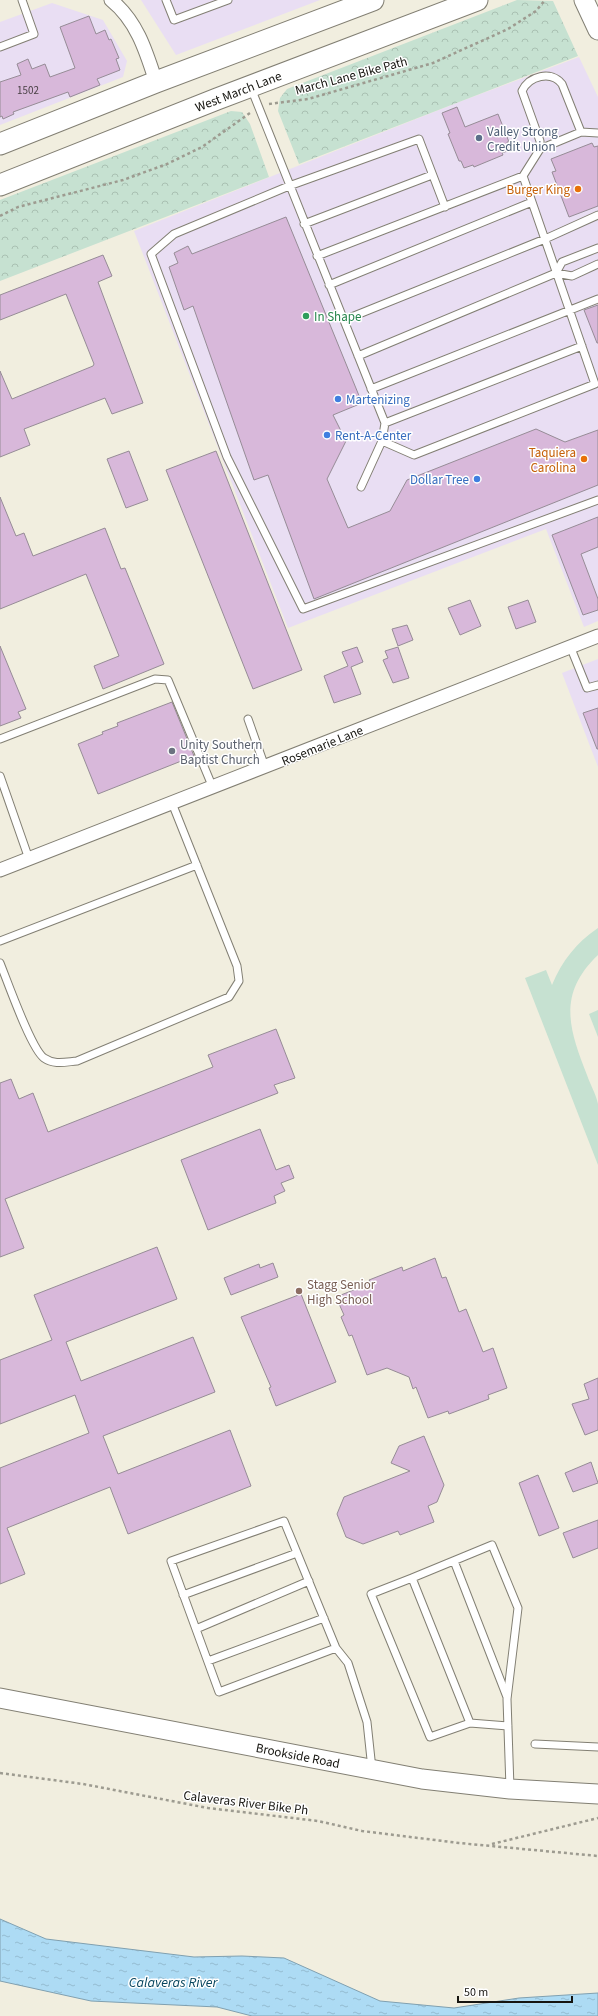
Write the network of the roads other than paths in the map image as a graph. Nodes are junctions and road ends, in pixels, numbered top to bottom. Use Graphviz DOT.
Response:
graph roads {
  1 [pos="22,0"];
  2 [pos="111,0"];
  3 [pos="166,0"];
  4 [pos="228,0"];
  5 [pos="477,0"];
  6 [pos="584,0"];
  7 [pos="365,1"];
  8 [pos="218,2"];
  9 [pos="598,30"];
  10 [pos="0,47"];
  11 [pos="156,82"];
  12 [pos="250,86"];
  13 [pos="581,132"];
  14 [pos="598,133"];
  15 [pos="0,144"];
  16 [pos="540,148"];
  17 [pos="432,175"];
  18 [pos="523,176"];
  19 [pos="0,186"];
  20 [pos="289,186"];
  21 [pos="532,202"];
  22 [pos="445,207"];
  23 [pos="598,215"];
  24 [pos="304,224"];
  25 [pos="545,239"];
  26 [pos="598,248"];
  27 [pos="317,256"];
  28 [pos="598,264"];
  29 [pos="556,273"];
  30 [pos="329,285"];
  31 [pos="598,299"];
  32 [pos="569,311"];
  33 [pos="344,320"];
  34 [pos="582,346"];
  35 [pos="358,356"];
  36 [pos="597,388"];
  37 [pos="371,389"];
  38 [pos="385,423"];
  39 [pos="382,441"];
  40 [pos="361,488"];
  41 [pos="598,500"];
  42 [pos="598,636"];
  43 [pos="570,646"];
  44 [pos="598,684"];
  45 [pos="248,719"];
  46 [pos="0,739"];
  47 [pos="265,767"];
  48 [pos="0,776"];
  49 [pos="213,788"];
  50 [pos="172,804"];
  51 [pos="29,859"];
  52 [pos="197,865"];
  53 [pos="0,870"];
  54 [pos="0,941"];
  55 [pos="0,963"];
  56 [pos="297,1553"];
  57 [pos="454,1561"];
  58 [pos="412,1578"];
  59 [pos="309,1581"];
  60 [pos="183,1595"];
  61 [pos="324,1618"];
  62 [pos="196,1629"];
  63 [pos="336,1648"];
  64 [pos="208,1661"];
  65 [pos="0,1698"];
  66 [pos="508,1699"];
  67 [pos="470,1723"];
  68 [pos="508,1726"];
  69 [pos="535,1744"];
  70 [pos="598,1747"];
  71 [pos="372,1769"];
  72 [pos="510,1789"];
  73 [pos="598,1794"];
  1 -- 10 [label="lane"];
  2 -- 11 [label="street"];
  3 -- 8 [label="lane"];
  4 -- 8 [label="lane"];
  5 -- 12 [label="main road, West March Lane"];
  6 -- 9 [label="street"];
  7 -- 11 [label="main road"];
  11 -- 15 [label="main road"];
  12 -- 19 [label="main road, West March Lane"];
  12 -- 20 [label="lane"];
  13 -- 14 [label="lane"];
  13 -- 16 [label="lane"];
  13 -- 16 [label="lane"];
  16 -- 18 [label="lane"];
  17 -- 20 [label="lane"];
  17 -- 22 [label="lane"];
  17 -- 24 [label="lane"];
  18 -- 21 [label="lane"];
  18 -- 22 [label="lane"];
  20 -- 24 [label="lane"];
  20 -- 41 [label="lane"];
  21 -- 25 [label="lane"];
  21 -- 30 [label="lane"];
  22 -- 27 [label="lane"];
  23 -- 25 [label="lane"];
  24 -- 27 [label="lane"];
  25 -- 29 [label="lane"];
  25 -- 33 [label="lane"];
  26 -- 29 [label="lane"];
  27 -- 30 [label="lane"];
  28 -- 29 [label="lane"];
  29 -- 32 [label="lane"];
  29 -- 35 [label="lane"];
  30 -- 33 [label="lane"];
  31 -- 32 [label="lane"];
  32 -- 34 [label="lane"];
  32 -- 37 [label="lane"];
  33 -- 35 [label="lane"];
  34 -- 36 [label="lane"];
  34 -- 38 [label="lane"];
  35 -- 37 [label="lane"];
  36 -- 39 [label="lane"];
  37 -- 38 [label="lane"];
  38 -- 39 [label="lane"];
  39 -- 40 [label="lane"];
  42 -- 43 [label="street, Rosemarie Lane"];
  43 -- 44 [label="lane"];
  43 -- 47 [label="street, Rosemarie Lane"];
  45 -- 47 [label="lane"];
  46 -- 49 [label="lane"];
  47 -- 49 [label="street, Rosemarie Lane"];
  48 -- 51 [label="lane"];
  49 -- 50 [label="street, Rosemarie Lane"];
  50 -- 51 [label="street, Rosemarie Lane"];
  50 -- 52 [label="lane"];
  51 -- 53 [label="street, Rosemarie Lane"];
  52 -- 54 [label="lane"];
  52 -- 55 [label="lane"];
  56 -- 59 [label="lane"];
  56 -- 60 [label="lane"];
  56 -- 60 [label="lane"];
  57 -- 58 [label="lane"];
  57 -- 66 [label="lane"];
  57 -- 66 [label="lane"];
  58 -- 67 [label="lane"];
  58 -- 67 [label="lane"];
  59 -- 61 [label="lane"];
  59 -- 62 [label="lane"];
  60 -- 62 [label="lane"];
  61 -- 63 [label="lane"];
  61 -- 64 [label="lane"];
  62 -- 64 [label="lane"];
  63 -- 64 [label="lane"];
  63 -- 71 [label="lane"];
  65 -- 71 [label="street, Brookside Road"];
  66 -- 68 [label="lane"];
  67 -- 68 [label="lane"];
  68 -- 72 [label="lane"];
  69 -- 70 [label="lane"];
  71 -- 72 [label="street, Brookside Road"];
  72 -- 73 [label="street, Brookside Road"];
}
